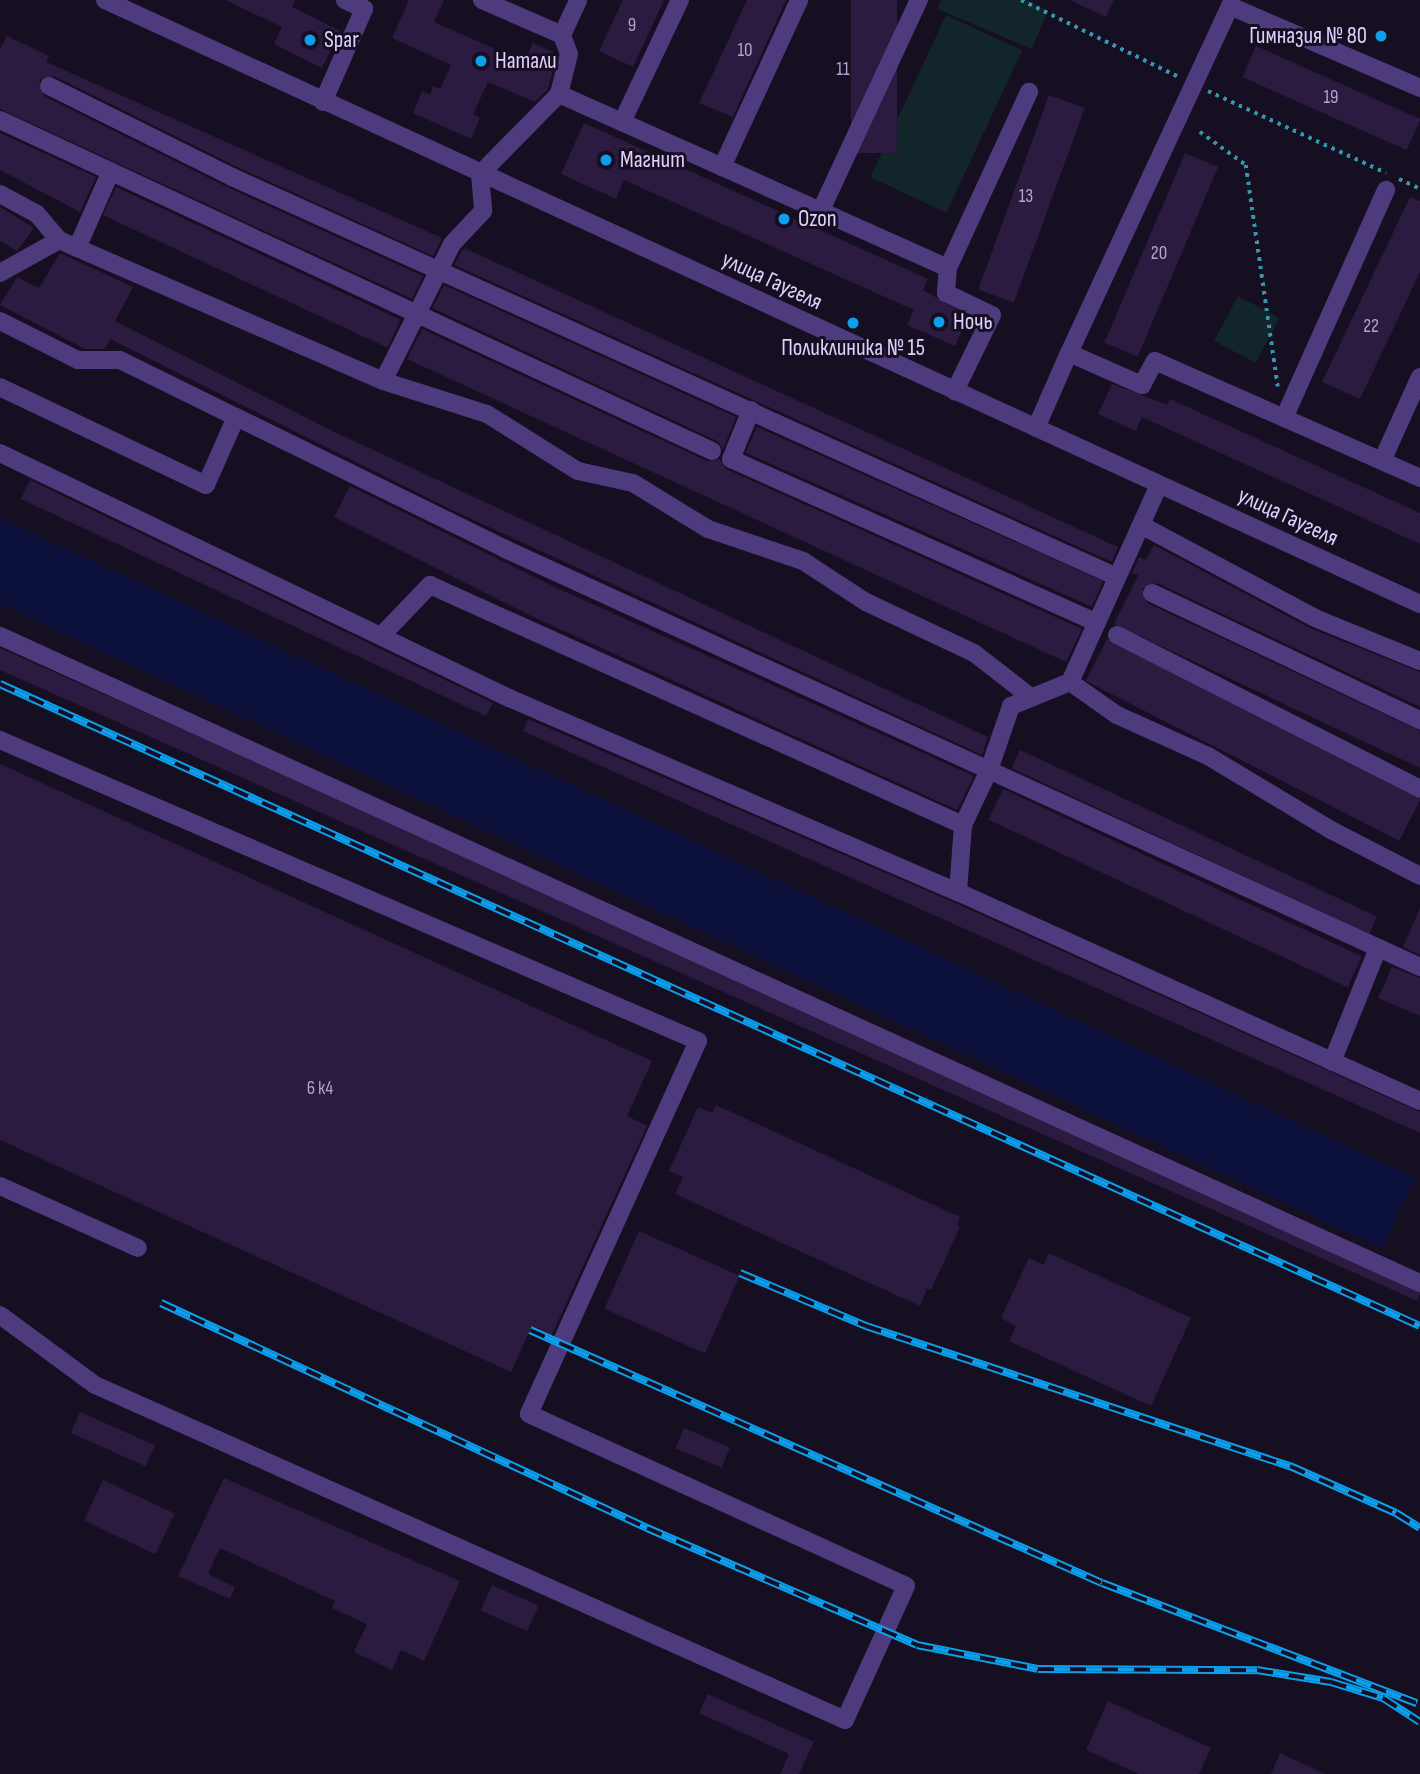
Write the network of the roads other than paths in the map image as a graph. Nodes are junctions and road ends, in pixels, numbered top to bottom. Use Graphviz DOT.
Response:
graph roads {
  1 [pos="105,0"];
  2 [pos="345,0"];
  3 [pos="482,0"];
  4 [pos="578,0"];
  5 [pos="680,0"];
  6 [pos="799,0"];
  7 [pos="919,0"];
  8 [pos="1223,3"];
  9 [pos="369,5"];
  10 [pos="562,35"];
  11 [pos="49,86"];
  12 [pos="1420,88"];
  13 [pos="1029,92"];
  14 [pos="559,94"];
  15 [pos="323,102"];
  16 [pos="0,120"];
  17 [pos="622,122"];
  18 [pos="722,167"];
  19 [pos="111,171"];
  20 [pos="480,174"];
  21 [pos="1385,190"];
  22 [pos="0,194"];
  23 [pos="821,210"];
  24 [pos="59,240"];
  25 [pos="77,248"];
  26 [pos="440,268"];
  27 [pos="948,268"];
  28 [pos="0,273"];
  29 [pos="417,313"];
  30 [pos="0,321"];
  31 [pos="1069,354"];
  32 [pos="1420,377"];
  33 [pos="383,381"];
  34 [pos="0,387"];
  35 [pos="955,391"];
  36 [pos="751,410"];
  37 [pos="236,417"];
  38 [pos="1284,418"];
  39 [pos="1036,428"];
  40 [pos="712,451"];
  41 [pos="0,453"];
  42 [pos="1382,461"];
  43 [pos="1420,478"];
  44 [pos="1159,485"];
  45 [pos="1141,525"];
  46 [pos="1117,577"];
  47 [pos="1152,593"];
  48 [pos="1420,604"];
  49 [pos="1097,623"];
  50 [pos="1117,635"];
  51 [pos="0,636"];
  52 [pos="381,636"];
  53 [pos="1420,661"];
  54 [pos="1070,682"];
  55 [pos="1032,698"];
  56 [pos="1420,720"];
  57 [pos="0,740"];
  58 [pos="989,770"];
  59 [pos="1420,789"];
  60 [pos="963,825"];
  61 [pos="1420,876"];
  62 [pos="958,892"];
  63 [pos="1378,948"];
  64 [pos="1420,967"];
  65 [pos="1332,1062"];
  66 [pos="1420,1101"];
  67 [pos="0,1186"];
  68 [pos="138,1248"];
  69 [pos="1420,1283"];
  70 [pos="0,1315"];
  1 -- 15 [label="street, улица Гаугеля"];
  2 -- 9 [label="street"];
  3 -- 10 [label="street"];
  4 -- 10 [label="street"];
  5 -- 17 [label="street"];
  6 -- 18 [label="street"];
  7 -- 23 [label="street"];
  8 -- 12 [label="street"];
  8 -- 31 [label="street"];
  9 -- 15 [label="street"];
  10 -- 14 [label="street"];
  11 -- 26 [label="street"];
  13 -- 27 [label="street"];
  14 -- 17 [label="street"];
  14 -- 20 [label="street"];
  15 -- 20 [label="street, улица Гаугеля"];
  16 -- 19 [label="street"];
  17 -- 18 [label="street"];
  18 -- 23 [label="street"];
  19 -- 25 [label="street"];
  19 -- 29 [label="street"];
  20 -- 26 [label="street"];
  20 -- 35 [label="street, улица Гаугеля"];
  21 -- 38 [label="street"];
  22 -- 24 [label="street"];
  23 -- 27 [label="street"];
  24 -- 25 [label="street"];
  24 -- 28 [label="street"];
  25 -- 33 [label="street"];
  26 -- 29 [label="street"];
  26 -- 36 [label="street"];
  27 -- 35 [label="street"];
  29 -- 33 [label="street"];
  29 -- 40 [label="street"];
  30 -- 37 [label="street"];
  31 -- 38 [label="street"];
  31 -- 39 [label="street"];
  32 -- 42 [label="street"];
  33 -- 55 [label="street"];
  34 -- 37 [label="street"];
  35 -- 39 [label="street, улица Гаугеля"];
  36 -- 46 [label="street"];
  36 -- 49 [label="street"];
  37 -- 58 [label="street"];
  38 -- 42 [label="street"];
  39 -- 44 [label="street, улица Гаугеля"];
  41 -- 52 [label="street"];
  42 -- 43 [label="street"];
  44 -- 45 [label="street"];
  44 -- 48 [label="street, улица Гаугеля"];
  45 -- 46 [label="street"];
  45 -- 53 [label="street"];
  46 -- 49 [label="street"];
  47 -- 56 [label="street"];
  49 -- 54 [label="street"];
  50 -- 59 [label="street"];
  51 -- 69 [label="street"];
  52 -- 60 [label="street"];
  52 -- 62 [label="street"];
  54 -- 55 [label="street"];
  54 -- 61 [label="street"];
  55 -- 58 [label="street"];
  57 -- 70 [label="street"];
  58 -- 60 [label="street"];
  58 -- 63 [label="street"];
  60 -- 62 [label="street"];
  62 -- 65 [label="street"];
  63 -- 64 [label="street"];
  63 -- 65 [label="street"];
  65 -- 66 [label="street"];
  67 -- 68 [label="street"];
}
